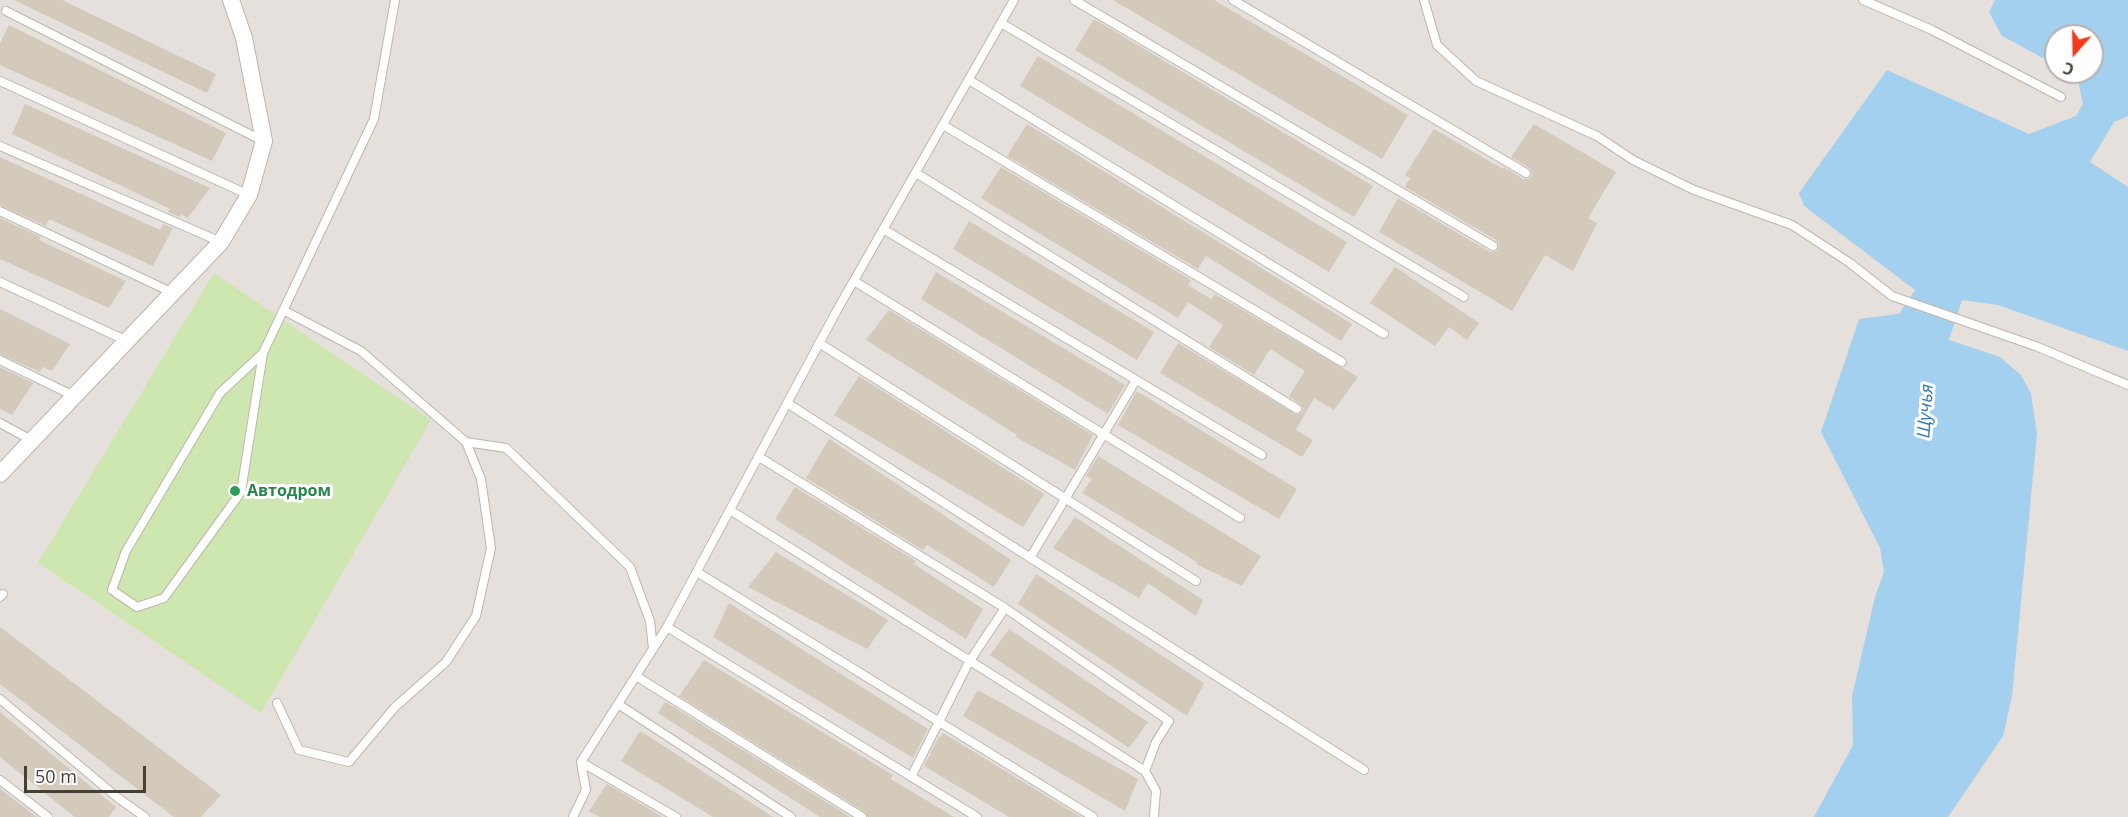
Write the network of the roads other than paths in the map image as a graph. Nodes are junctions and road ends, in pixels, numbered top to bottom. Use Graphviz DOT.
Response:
graph roads {
  1 [pos="231,0"];
  2 [pos="395,0"];
  3 [pos="1014,0"];
  4 [pos="1074,0"];
  5 [pos="1233,0"];
  6 [pos="1424,0"];
  7 [pos="1863,0"];
  8 [pos="6,11"];
  9 [pos="1001,23"];
  10 [pos="969,80"];
  11 [pos="0,81"];
  12 [pos="2061,98"];
  13 [pos="943,125"];
  14 [pos="264,141"];
  15 [pos="0,146"];
  16 [pos="915,173"];
  17 [pos="1526,173"];
  18 [pos="249,195"];
  19 [pos="0,211"];
  20 [pos="884,230"];
  21 [pos="221,243"];
  22 [pos="1493,246"];
  23 [pos="854,281"];
  24 [pos="0,282"];
  25 [pos="173,294"];
  26 [pos="1464,297"];
  27 [pos="283,310"];
  28 [pos="1384,334"];
  29 [pos="127,341"];
  30 [pos="819,343"];
  31 [pos="263,352"];
  32 [pos="0,360"];
  33 [pos="1342,362"];
  34 [pos="1136,380"];
  35 [pos="2128,385"];
  36 [pos="74,396"];
  37 [pos="787,403"];
  38 [pos="1298,410"];
  39 [pos="0,423"];
  40 [pos="1105,435"];
  41 [pos="31,440"];
  42 [pos="466,442"];
  43 [pos="1262,455"];
  44 [pos="759,457"];
  45 [pos="0,474"];
  46 [pos="1065,499"];
  47 [pos="730,510"];
  48 [pos="1240,518"];
  49 [pos="1030,558"];
  50 [pos="697,572"];
  51 [pos="1196,582"];
  52 [pos="1005,608"];
  53 [pos="667,627"];
  54 [pos="653,650"];
  55 [pos="969,662"];
  56 [pos="636,676"];
  57 [pos="0,699"];
  58 [pos="277,704"];
  59 [pos="618,704"];
  60 [pos="939,722"];
  61 [pos="581,762"];
  62 [pos="1364,770"];
  63 [pos="1145,771"];
  64 [pos="912,777"];
  65 [pos="0,780"];
  66 [pos="48,817"];
  67 [pos="145,817"];
  68 [pos="573,817"];
  69 [pos="676,817"];
  70 [pos="791,817"];
  71 [pos="862,817"];
  72 [pos="977,817"];
  73 [pos="1093,817"];
  74 [pos="1154,817"];
  1 -- 14 [label="street"];
  2 -- 27 [label="lane"];
  3 -- 9 [label="lane"];
  4 -- 22 [label="lane"];
  5 -- 17 [label="lane"];
  6 -- 35 [label="lane"];
  7 -- 12 [label="lane"];
  8 -- 14 [label="lane"];
  9 -- 10 [label="lane"];
  9 -- 26 [label="lane"];
  10 -- 13 [label="lane"];
  10 -- 28 [label="lane"];
  11 -- 18 [label="lane"];
  13 -- 16 [label="lane"];
  13 -- 33 [label="lane"];
  14 -- 18 [label="street"];
  15 -- 21 [label="lane"];
  16 -- 20 [label="lane"];
  16 -- 38 [label="lane"];
  18 -- 21 [label="street"];
  19 -- 25 [label="lane"];
  20 -- 23 [label="lane"];
  20 -- 34 [label="lane"];
  21 -- 25 [label="street"];
  23 -- 30 [label="lane"];
  23 -- 40 [label="lane"];
  24 -- 29 [label="lane"];
  25 -- 29 [label="street"];
  27 -- 31 [label="lane"];
  27 -- 42 [label="lane"];
  29 -- 36 [label="street"];
  30 -- 37 [label="lane"];
  30 -- 46 [label="lane"];
  31 -- 31 [label="lane"];
  32 -- 36 [label="lane"];
  34 -- 40 [label="lane"];
  34 -- 43 [label="lane"];
  36 -- 41 [label="street"];
  37 -- 44 [label="lane"];
  37 -- 49 [label="lane"];
  39 -- 41 [label="lane"];
  40 -- 46 [label="lane"];
  40 -- 48 [label="lane"];
  41 -- 45 [label="street"];
  42 -- 54 [label="lane"];
  42 -- 58 [label="lane"];
  44 -- 47 [label="lane"];
  44 -- 52 [label="lane"];
  46 -- 49 [label="lane"];
  46 -- 51 [label="lane"];
  47 -- 50 [label="lane"];
  47 -- 55 [label="lane"];
  49 -- 62 [label="lane"];
  50 -- 53 [label="lane"];
  50 -- 60 [label="lane"];
  52 -- 55 [label="lane"];
  52 -- 63 [label="lane"];
  53 -- 54 [label="lane"];
  53 -- 64 [label="lane"];
  54 -- 56 [label="lane"];
  55 -- 60 [label="lane"];
  55 -- 63 [label="lane"];
  56 -- 59 [label="lane"];
  56 -- 71 [label="lane"];
  57 -- 67 [label="lane"];
  59 -- 61 [label="lane"];
  59 -- 70 [label="lane"];
  60 -- 64 [label="lane"];
  60 -- 73 [label="lane"];
  61 -- 68 [label="lane"];
  61 -- 69 [label="lane"];
  63 -- 74 [label="lane"];
  64 -- 72 [label="lane"];
  65 -- 66 [label="lane"];
}
